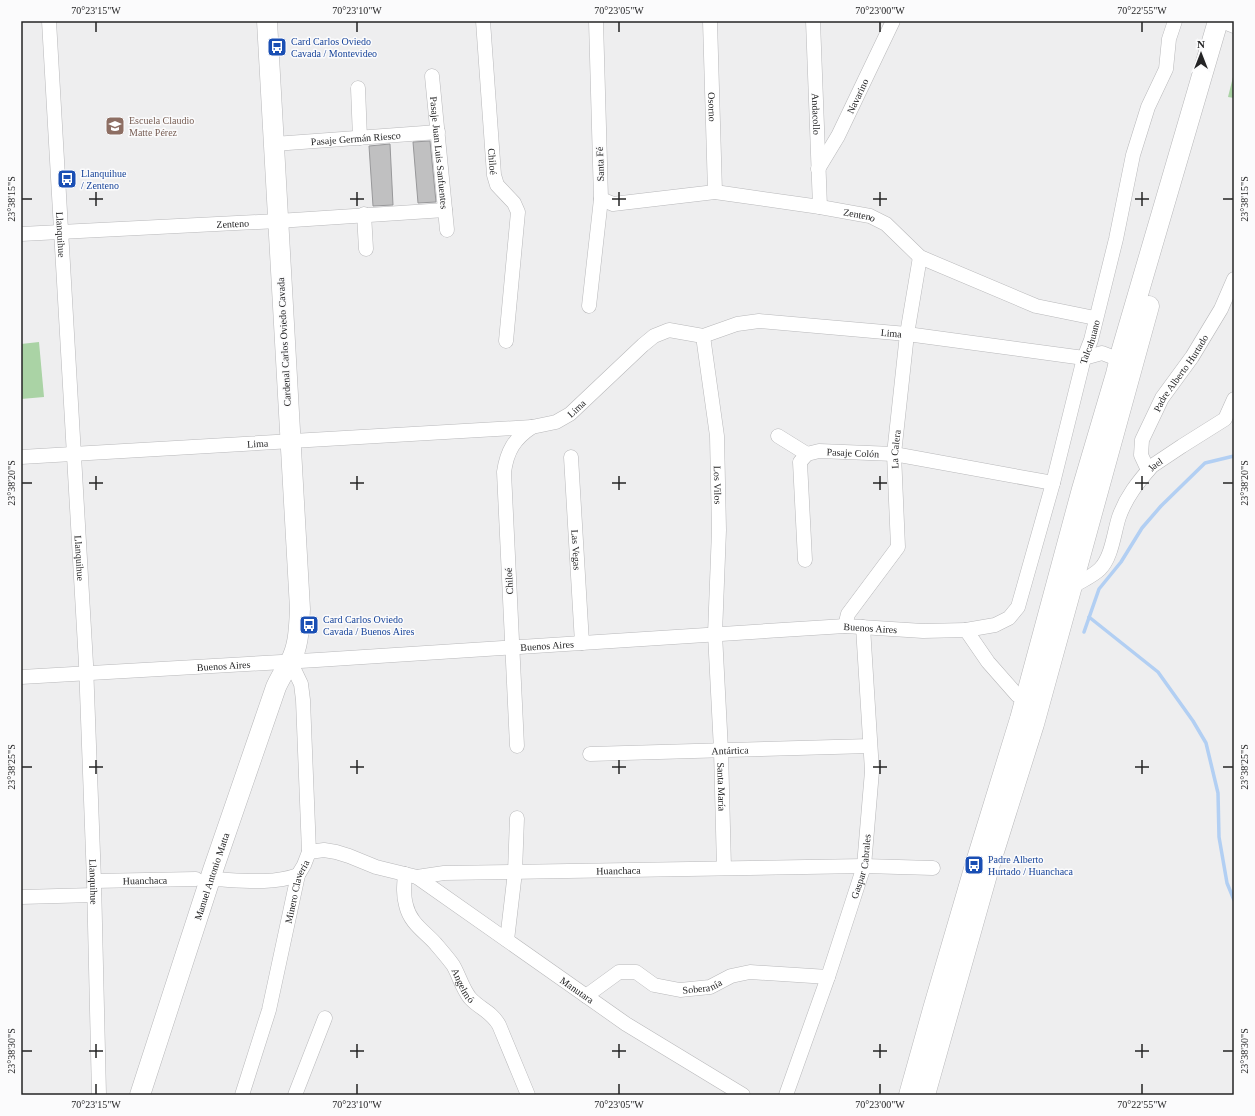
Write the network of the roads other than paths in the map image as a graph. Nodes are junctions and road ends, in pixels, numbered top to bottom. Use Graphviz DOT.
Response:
graph roads {
  1 [pos="49,21"];
  2 [pos="267,21"];
  3 [pos="483,21"];
  4 [pos="596,21"];
  5 [pos="710,21"];
  6 [pos="813,21"];
  7 [pos="893,21"];
  8 [pos="1175,21"];
  9 [pos="1227,23"];
  10 [pos="432,76"];
  11 [pos="358,88"];
  12 [pos="438,132"];
  13 [pos="360,138"];
  14 [pos="274,144"];
  15 [pos="818,169"];
  16 [pos="715,192"];
  17 [pos="601,199"];
  18 [pos="820,207"];
  19 [pos="445,210"];
  20 [pos="364,214"];
  21 [pos="278,221"];
  22 [pos="447,230"];
  23 [pos="61,232"];
  24 [pos="21,234"];
  25 [pos="366,249"];
  26 [pos="920,257"];
  27 [pos="1234,279"];
  28 [pos="589,306"];
  29 [pos="1095,318"];
  30 [pos="907,334"];
  31 [pos="703,336"];
  32 [pos="1091,340"];
  33 [pos="506,341"];
  34 [pos="1084,358"];
  35 [pos="1118,359"];
  36 [pos="1234,399"];
  37 [pos="1229,419"];
  38 [pos="532,427"];
  39 [pos="778,436"];
  40 [pos="290,441"];
  41 [pos="74,454"];
  42 [pos="807,454"];
  43 [pos="894,454"];
  44 [pos="21,457"];
  45 [pos="571,457"];
  46 [pos="1148,470"];
  47 [pos="1053,483"];
  48 [pos="805,560"];
  49 [pos="1072,587"];
  50 [pos="845,626"];
  51 [pos="863,627"];
  52 [pos="966,630"];
  53 [pos="715,634"];
  54 [pos="582,643"];
  55 [pos="513,647"];
  56 [pos="290,661"];
  57 [pos="86,673"];
  58 [pos="21,677"];
  59 [pos="1032,702"];
  60 [pos="517,746"];
  61 [pos="870,746"];
  62 [pos="721,750"];
  63 [pos="590,754"];
  64 [pos="517,818"];
  65 [pos="309,852"];
  66 [pos="864,866"];
  67 [pos="724,868"];
  68 [pos="933,868"];
  69 [pos="515,872"];
  70 [pos="298,875"];
  71 [pos="411,876"];
  72 [pos="203,879"];
  73 [pos="94,888"];
  74 [pos="21,897"];
  75 [pos="507,940"];
  76 [pos="828,977"];
  77 [pos="586,996"];
  78 [pos="325,1018"];
  79 [pos="925,1094"];
  80 [pos="99,1095"];
  81 [pos="140,1095"];
  82 [pos="242,1095"];
  83 [pos="295,1095"];
  84 [pos="528,1095"];
  85 [pos="742,1095"];
  86 [pos="786,1095"];
  1 -- 23 [label="street, Llanquihue"];
  2 -- 14 [label="main road, Cardenal Carlos Oviedo Cavada"];
  3 -- 33 [label="street, Chiloé"];
  4 -- 17 [label="street, Santa Fé"];
  5 -- 16 [label="street, Osorno"];
  6 -- 15 [label="street, Andacollo"];
  7 -- 15 [label="street, Navarino"];
  8 -- 29 [label="street, Talcahuano"];
  9 -- 35 [label="main road"];
  10 -- 12 [label="street, Pasaje Juan Luis Sanfuentes"];
  11 -- 13 [label="street"];
  12 -- 13 [label="street, Pasaje Germán Riesco"];
  12 -- 19 [label="street, Pasaje Juan Luis Sanfuentes"];
  13 -- 14 [label="street, Pasaje Germán Riesco"];
  14 -- 21 [label="main road, Cardenal Carlos Oviedo Cavada"];
  15 -- 18 [label="street, Andacollo"];
  16 -- 17 [label="street, Zenteno"];
  16 -- 18 [label="street, Zenteno"];
  17 -- 28 [label="street, Santa Fé"];
  18 -- 26 [label="street, Zenteno"];
  19 -- 20 [label="street, Zenteno"];
  19 -- 22 [label="street, Pasaje Juan Luis Sanfuentes"];
  20 -- 21 [label="street, Zenteno"];
  20 -- 25 [label="street"];
  21 -- 23 [label="street, Zenteno"];
  21 -- 40 [label="main road, Cardenal Carlos Oviedo Cavada"];
  23 -- 24 [label="street, Zenteno"];
  23 -- 41 [label="street, Llanquihue"];
  26 -- 29 [label="street, Zenteno"];
  26 -- 30 [label="street, La Calera"];
  27 -- 46 [label="street, Padre Alberto Hurtado"];
  29 -- 32 [label="street, Talcahuano"];
  30 -- 31 [label="street, Lima"];
  30 -- 34 [label="street, Lima"];
  30 -- 43 [label="street, La Calera"];
  31 -- 38 [label="street, Lima"];
  31 -- 53 [label="street, Los Vilos"];
  32 -- 34 [label="street, Talcahuano"];
  32 -- 35 [label="street"];
  34 -- 35 [label="street, Lima"];
  34 -- 47 [label="street, Talcahuano"];
  35 -- 49 [label="main road"];
  35 -- 59 [label="main road"];
  36 -- 37 [label="street, Jael"];
  37 -- 46 [label="street, Jael"];
  38 -- 40 [label="street, Lima"];
  38 -- 55 [label="street, Chiloé"];
  39 -- 42 [label="street"];
  40 -- 41 [label="street, Lima"];
  40 -- 56 [label="main road, Cardenal Carlos Oviedo Cavada"];
  41 -- 44 [label="street, Lima"];
  41 -- 57 [label="street, Llanquihue"];
  42 -- 43 [label="street, Pasaje Colón"];
  42 -- 48 [label="street"];
  43 -- 47 [label="street, Pasaje Colón"];
  43 -- 50 [label="street, La Calera"];
  45 -- 54 [label="street, Las Vegas"];
  46 -- 49 [label="street, Jael"];
  47 -- 52 [label="street, Talcahuano"];
  49 -- 59 [label="main road"];
  50 -- 51 [label="street, Buenos Aires"];
  50 -- 53 [label="street, Buenos Aires"];
  51 -- 52 [label="street, Buenos Aires"];
  51 -- 61 [label="street, Gaspar Cabrales"];
  52 -- 59 [label="street"];
  53 -- 54 [label="street, Buenos Aires"];
  53 -- 62 [label="street, Santa María"];
  54 -- 55 [label="street, Buenos Aires"];
  55 -- 56 [label="street, Buenos Aires"];
  55 -- 60 [label="street, Chiloé"];
  56 -- 57 [label="street, Buenos Aires"];
  56 -- 65 [label="street, Minero Claveria"];
  56 -- 72 [label="main road, Manuel Antonio Matta"];
  57 -- 58 [label="street, Buenos Aires"];
  57 -- 73 [label="street, Llanquihue"];
  59 -- 79 [label="main road"];
  61 -- 62 [label="street, Antártica"];
  61 -- 66 [label="street, Gaspar Cabrales"];
  62 -- 63 [label="street, Antártica"];
  62 -- 67 [label="street, Santa María"];
  64 -- 69 [label="street"];
  65 -- 70 [label="street, Minero Claveria"];
  65 -- 71 [label="street, Huanchaca"];
  66 -- 67 [label="street, Huanchaca"];
  66 -- 68 [label="street, Huanchaca"];
  66 -- 76 [label="street, Gaspar Cabrales"];
  67 -- 69 [label="street, Huanchaca"];
  69 -- 71 [label="street, Huanchaca"];
  69 -- 75 [label="street"];
  70 -- 72 [label="street, Huanchaca"];
  70 -- 82 [label="street, Minero Claveria"];
  71 -- 75 [label="street, Manutara"];
  71 -- 84 [label="street, Angelmó"];
  72 -- 73 [label="street, Huanchaca"];
  72 -- 81 [label="main road, Manuel Antonio Matta"];
  73 -- 74 [label="street, Huanchaca"];
  73 -- 80 [label="street, Llanquihue"];
  75 -- 77 [label="street, Manutara"];
  76 -- 77 [label="street, Soberanía"];
  76 -- 86 [label="street, Gaspar Cabrales"];
  77 -- 85 [label="street, Manutara"];
  78 -- 83 [label="street"];
}
